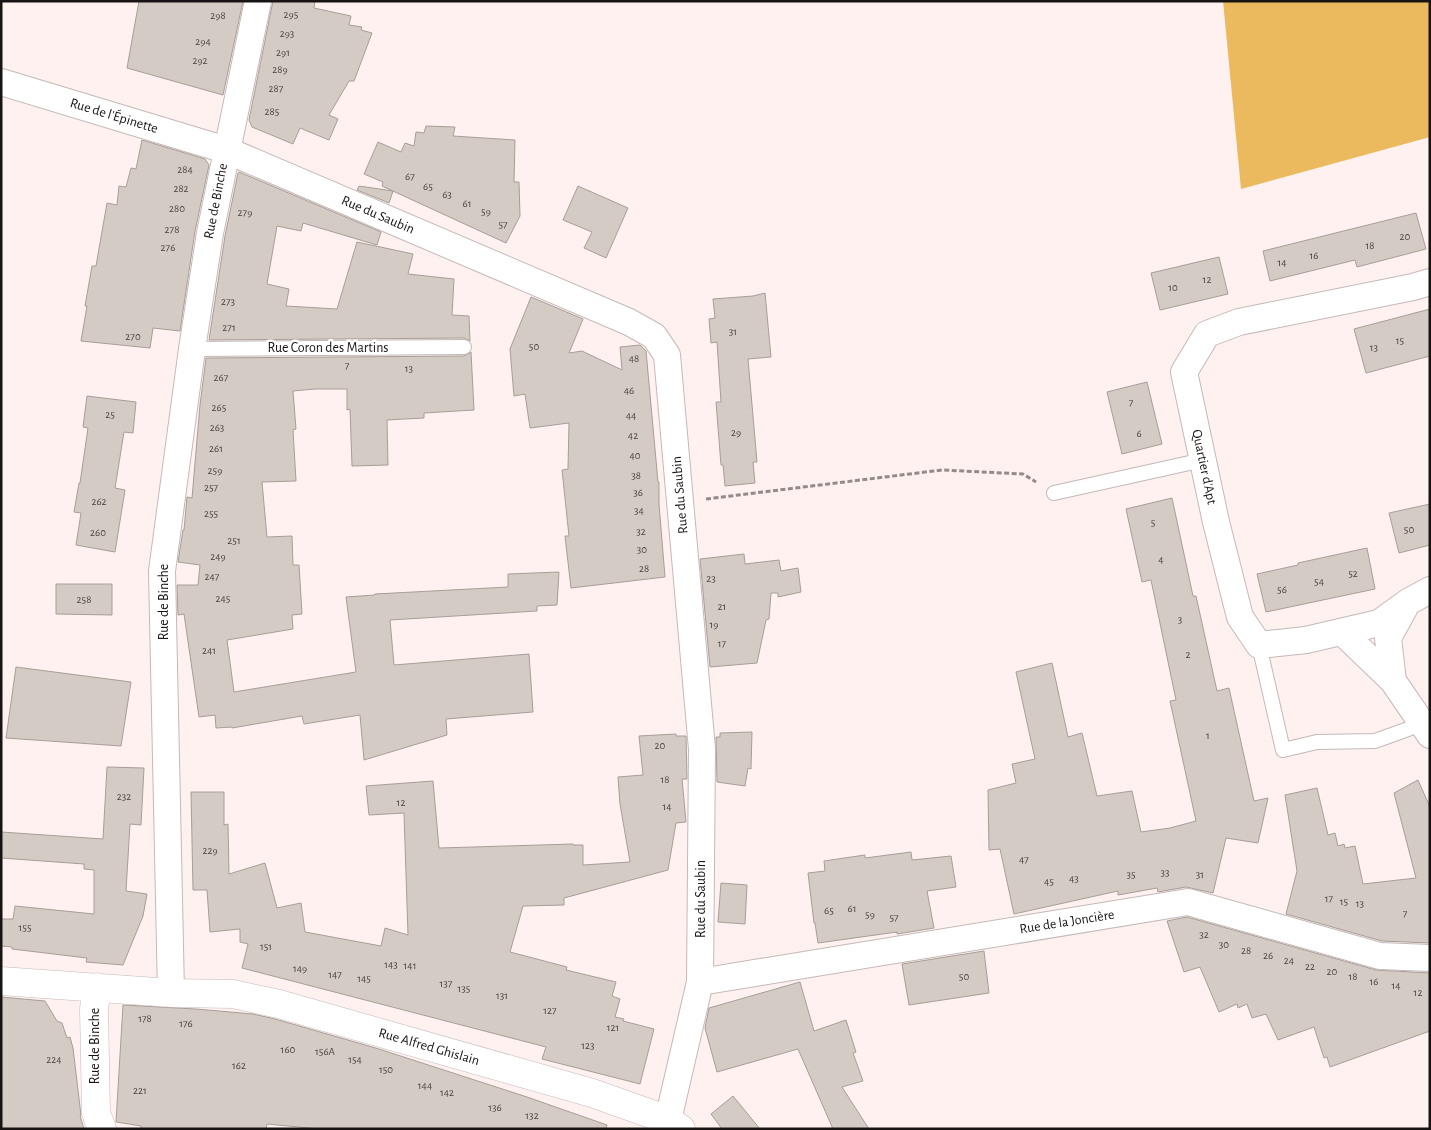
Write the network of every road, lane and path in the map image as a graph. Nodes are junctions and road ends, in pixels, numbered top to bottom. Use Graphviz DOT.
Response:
graph roads {
  1 [pos="258,1"];
  2 [pos="1,82"];
  3 [pos="226,150"];
  4 [pos="1430,282"];
  5 [pos="464,347"];
  6 [pos="192,349"];
  7 [pos="1203,460"];
  8 [pos="1054,493"];
  9 [pos="681,502"];
  10 [pos="1419,596"];
  11 [pos="1342,632"];
  12 [pos="1259,645"];
  13 [pos="1392,681"];
  14 [pos="1426,730"];
  15 [pos="1430,958"];
  16 [pos="1,980"];
  17 [pos="700,982"];
  18 [pos="96,987"];
  19 [pos="170,993"];
  20 [pos="674,1124"];
  21 [pos="102,1129"];
  1 -- 3 [label="street, Rue de Binche"];
  2 -- 3 [label="street, Rue de l'Épinette"];
  3 -- 6 [label="street, Rue de Binche"];
  3 -- 9 [label="street, Rue du Saubin"];
  4 -- 7 [label="street, Quartier d'Apt"];
  5 -- 6 [label="lane, Rue Coron des Martins"];
  6 -- 19 [label="street, Rue de Binche"];
  7 -- 8 [label="lane"];
  7 -- 12 [label="street, Quartier d'Apt"];
  8 -- 9 [label="path"];
  9 -- 17 [label="street, Rue du Saubin"];
  10 -- 11 [label="street"];
  10 -- 13 [label="street"];
  11 -- 12 [label="street"];
  11 -- 13 [label="street"];
  12 -- 14 [label="lane"];
  13 -- 14 [label="street"];
  15 -- 17 [label="street, Rue de la Joncière"];
  16 -- 18 [label="street"];
  17 -- 20 [label="street, Rue du Saubin"];
  18 -- 19 [label="street, Rue de Binche"];
  18 -- 21 [label="street, Rue de Binche"];
  19 -- 20 [label="street, Rue Alfred Ghislain"];
}
